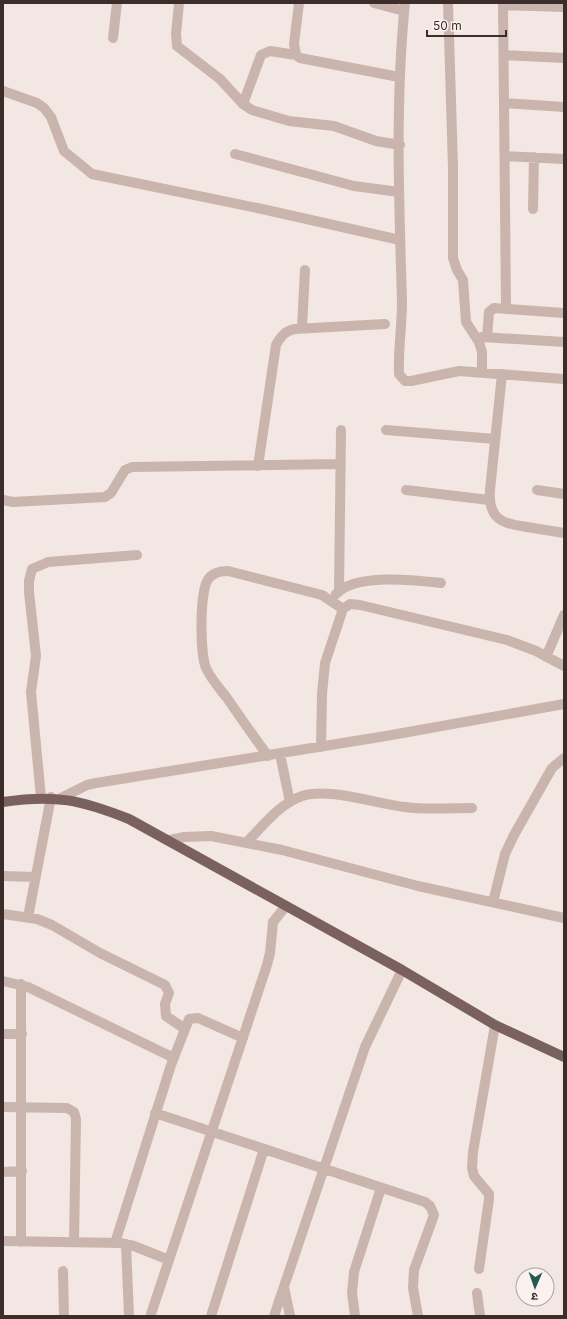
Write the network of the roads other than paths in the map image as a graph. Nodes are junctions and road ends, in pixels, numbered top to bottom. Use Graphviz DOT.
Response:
graph roads {
  1 [pos="117,3"];
  2 [pos="179,3"];
  3 [pos="299,3"];
  4 [pos="374,3"];
  5 [pos="448,3"];
  6 [pos="503,4"];
  7 [pos="405,7"];
  8 [pos="564,7"];
  9 [pos="113,38"];
  10 [pos="296,55"];
  11 [pos="504,55"];
  12 [pos="564,58"];
  13 [pos="399,77"];
  14 [pos="3,91"];
  15 [pos="505,103"];
  16 [pos="243,104"];
  17 [pos="564,107"];
  18 [pos="400,145"];
  19 [pos="235,154"];
  20 [pos="505,156"];
  21 [pos="534,157"];
  22 [pos="564,159"];
  23 [pos="399,192"];
  24 [pos="533,209"];
  25 [pos="400,240"];
  26 [pos="304,270"];
  27 [pos="506,308"];
  28 [pos="564,313"];
  29 [pos="385,324"];
  30 [pos="302,328"];
  31 [pos="476,337"];
  32 [pos="487,337"];
  33 [pos="564,342"];
  34 [pos="482,372"];
  35 [pos="502,374"];
  36 [pos="564,379"];
  37 [pos="341,430"];
  38 [pos="386,430"];
  39 [pos="495,439"];
  40 [pos="340,464"];
  41 [pos="258,466"];
  42 [pos="406,490"];
  43 [pos="537,490"];
  44 [pos="564,494"];
  45 [pos="3,500"];
  46 [pos="489,500"];
  47 [pos="564,533"];
  48 [pos="137,555"];
  49 [pos="441,583"];
  50 [pos="339,592"];
  51 [pos="331,600"];
  52 [pos="343,609"];
  53 [pos="564,615"];
  54 [pos="546,657"];
  55 [pos="564,666"];
  56 [pos="564,704"];
  57 [pos="321,747"];
  58 [pos="280,754"];
  59 [pos="268,756"];
  60 [pos="564,758"];
  61 [pos="46,797"];
  62 [pos="62,798"];
  63 [pos="3,802"];
  64 [pos="290,802"];
  65 [pos="472,808"];
  66 [pos="170,840"];
  67 [pos="246,843"];
  68 [pos="3,876"];
  69 [pos="35,877"];
  70 [pos="493,902"];
  71 [pos="286,906"];
  72 [pos="3,914"];
  73 [pos="28,917"];
  74 [pos="564,918"];
  75 [pos="402,970"];
  76 [pos="3,981"];
  77 [pos="21,984"];
  78 [pos="495,1025"];
  79 [pos="185,1029"];
  80 [pos="3,1034"];
  81 [pos="22,1034"];
  82 [pos="243,1038"];
  83 [pos="564,1057"];
  84 [pos="174,1058"];
  85 [pos="3,1107"];
  86 [pos="22,1107"];
  87 [pos="155,1113"];
  88 [pos="211,1131"];
  89 [pos="264,1149"];
  90 [pos="323,1168"];
  91 [pos="3,1172"];
  92 [pos="22,1172"];
  93 [pos="381,1188"];
  94 [pos="3,1242"];
  95 [pos="21,1242"];
  96 [pos="74,1242"];
  97 [pos="115,1243"];
  98 [pos="126,1244"];
  99 [pos="169,1260"];
  100 [pos="479,1269"];
  101 [pos="63,1271"];
  102 [pos="284,1285"];
  103 [pos="477,1293"];
  104 [pos="151,1314"];
  105 [pos="64,1316"];
  106 [pos="129,1316"];
  107 [pos="211,1316"];
  108 [pos="274,1316"];
  109 [pos="290,1316"];
  110 [pos="355,1316"];
  111 [pos="418,1316"];
  112 [pos="480,1316"];
  1 -- 9 [label="street"];
  2 -- 16 [label="street"];
  3 -- 10 [label="street"];
  4 -- 7 [label="street"];
  5 -- 31 [label="street"];
  6 -- 8 [label="street"];
  6 -- 11 [label="street"];
  7 -- 13 [label="street"];
  10 -- 13 [label="street"];
  10 -- 16 [label="street"];
  11 -- 12 [label="street"];
  11 -- 15 [label="street"];
  13 -- 18 [label="street"];
  14 -- 25 [label="street"];
  15 -- 17 [label="street"];
  15 -- 20 [label="street"];
  16 -- 18 [label="street"];
  18 -- 23 [label="street"];
  19 -- 23 [label="street"];
  20 -- 21 [label="street"];
  20 -- 27 [label="street"];
  21 -- 22 [label="street"];
  21 -- 24 [label="street"];
  23 -- 25 [label="street"];
  25 -- 34 [label="street"];
  26 -- 30 [label="street"];
  27 -- 28 [label="street"];
  27 -- 32 [label="street"];
  29 -- 30 [label="street"];
  30 -- 41 [label="street"];
  31 -- 32 [label="street"];
  31 -- 34 [label="street"];
  32 -- 33 [label="street"];
  34 -- 35 [label="street"];
  35 -- 36 [label="street"];
  35 -- 39 [label="street"];
  37 -- 40 [label="street"];
  38 -- 39 [label="street"];
  39 -- 46 [label="street"];
  40 -- 41 [label="street"];
  40 -- 50 [label="street"];
  41 -- 45 [label="street"];
  42 -- 46 [label="street"];
  43 -- 44 [label="street"];
  46 -- 47 [label="street"];
  48 -- 61 [label="street"];
  49 -- 50 [label="street"];
  50 -- 51 [label="street"];
  51 -- 52 [label="street"];
  51 -- 59 [label="street"];
  52 -- 54 [label="street"];
  52 -- 57 [label="street"];
  53 -- 54 [label="street"];
  54 -- 55 [label="street"];
  56 -- 57 [label="street"];
  57 -- 58 [label="street"];
  58 -- 59 [label="street"];
  58 -- 64 [label="street"];
  59 -- 62 [label="street"];
  60 -- 70 [label="street"];
  61 -- 62 [label="main road"];
  61 -- 63 [label="main road"];
  61 -- 69 [label="street"];
  62 -- 66 [label="main road"];
  64 -- 65 [label="street"];
  64 -- 67 [label="street"];
  66 -- 67 [label="street"];
  66 -- 71 [label="main road"];
  67 -- 70 [label="street"];
  68 -- 69 [label="street"];
  69 -- 73 [label="street"];
  70 -- 74 [label="street"];
  71 -- 75 [label="main road"];
  71 -- 82 [label="street"];
  72 -- 73 [label="street"];
  73 -- 79 [label="street"];
  75 -- 78 [label="main road"];
  75 -- 90 [label="street"];
  76 -- 77 [label="street"];
  77 -- 81 [label="street"];
  77 -- 84 [label="street"];
  78 -- 83 [label="main road"];
  78 -- 100 [label="street"];
  79 -- 82 [label="street"];
  79 -- 84 [label="street"];
  80 -- 81 [label="street"];
  81 -- 86 [label="street"];
  82 -- 88 [label="street"];
  84 -- 87 [label="street"];
  85 -- 86 [label="street"];
  86 -- 92 [label="street"];
  86 -- 96 [label="street"];
  87 -- 88 [label="street"];
  87 -- 97 [label="street"];
  88 -- 89 [label="street"];
  88 -- 99 [label="street"];
  89 -- 90 [label="street"];
  89 -- 107 [label="street"];
  90 -- 93 [label="street"];
  90 -- 102 [label="street"];
  91 -- 92 [label="street"];
  92 -- 95 [label="street"];
  93 -- 110 [label="street"];
  93 -- 111 [label="street"];
  94 -- 95 [label="street"];
  95 -- 96 [label="street"];
  96 -- 97 [label="street"];
  97 -- 98 [label="street"];
  98 -- 99 [label="street"];
  98 -- 106 [label="street"];
  99 -- 104 [label="street"];
  101 -- 105 [label="street"];
  102 -- 108 [label="street"];
  102 -- 109 [label="street"];
  103 -- 112 [label="street"];
}
